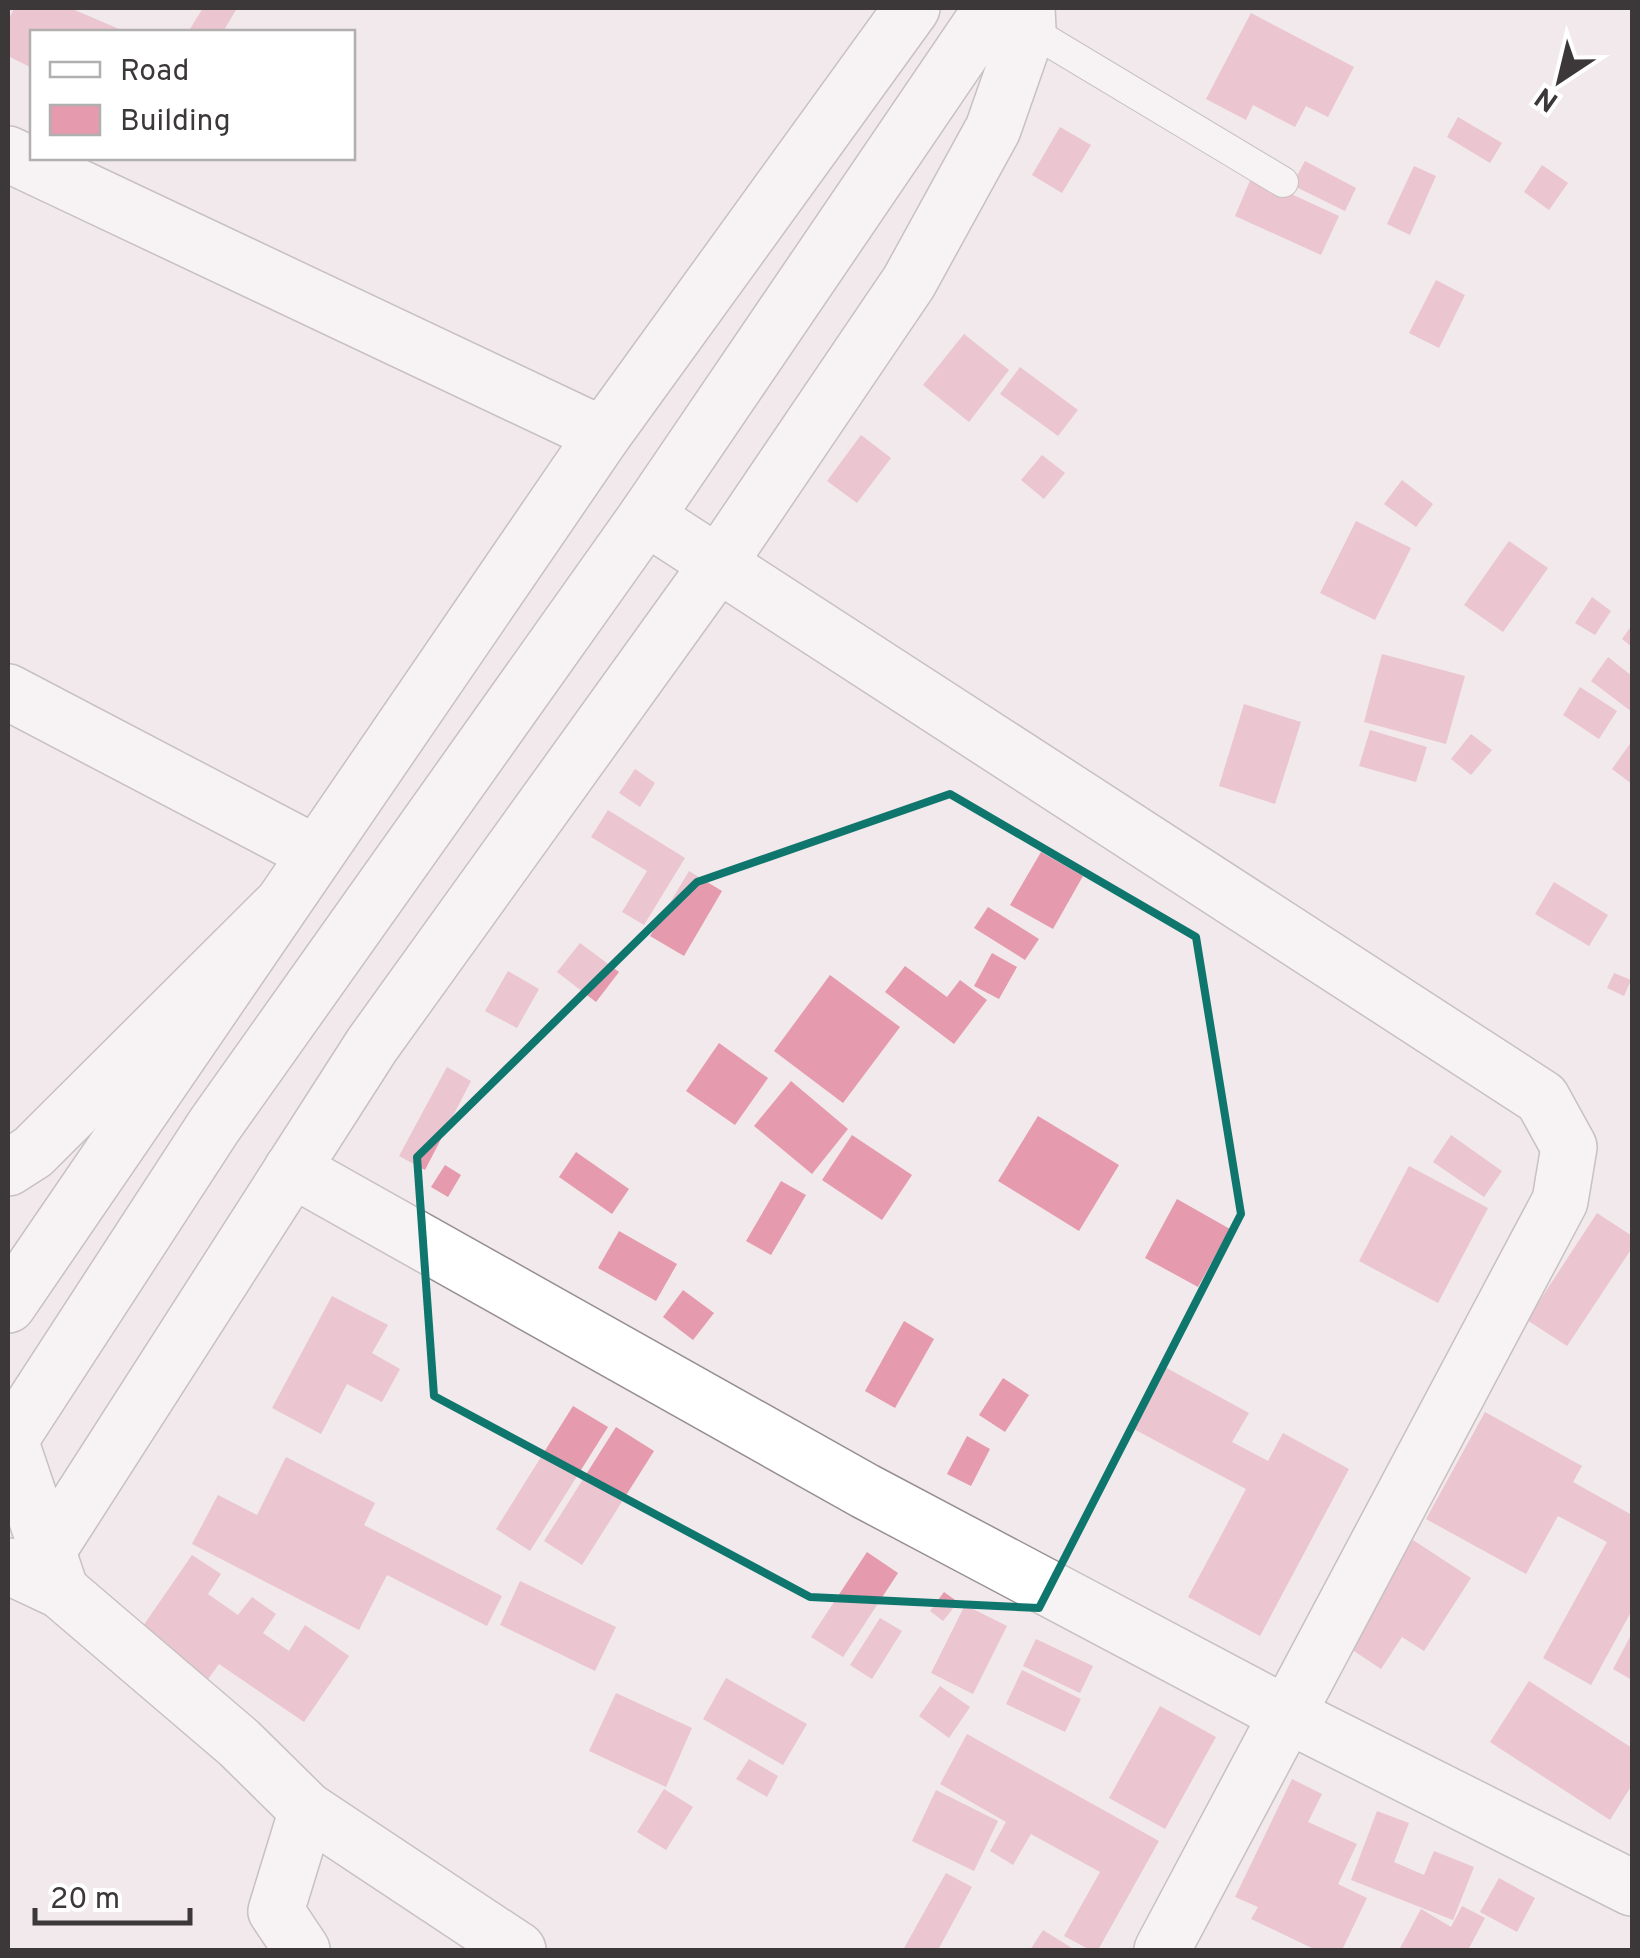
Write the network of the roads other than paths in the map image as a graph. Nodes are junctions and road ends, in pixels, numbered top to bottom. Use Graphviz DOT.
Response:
graph roads {
  1 [pos="912,8"];
  2 [pos="1016,15"];
  3 [pos="8,154"];
  4 [pos="1284,182"];
  5 [pos="603,435"];
  6 [pos="646,517"];
  7 [pos="718,564"];
  8 [pos="8,692"];
  9 [pos="315,853"];
  10 [pos="279,907"];
  11 [pos="8,1168"];
  12 [pos="292,1169"];
  13 [pos="8,1305"];
  14 [pos="8,1440"];
  15 [pos="39,1570"];
  16 [pos="1286,1714"];
  17 [pos="307,1810"];
  18 [pos="1632,1888"];
  19 [pos="302,1950"];
  20 [pos="518,1950"];
  21 [pos="1162,1950"];
  1 -- 5 [label="main road"];
  2 -- 4 [label="lane"];
  2 -- 6 [label="main road"];
  2 -- 7 [label="main road"];
  3 -- 5 [label="main road"];
  5 -- 9 [label="main road"];
  6 -- 7 [label="main road"];
  6 -- 14 [label="main road"];
  7 -- 12 [label="main road"];
  7 -- 16 [label="main road"];
  8 -- 9 [label="main road"];
  9 -- 10 [label="main road"];
  10 -- 11 [label="main road"];
  10 -- 13 [label="main road"];
  12 -- 15 [label="main road"];
  12 -- 16 [label="main road"];
  14 -- 15 [label="main road"];
  15 -- 17 [label="main road"];
  16 -- 18 [label="main road"];
  16 -- 21 [label="main road"];
  17 -- 19 [label="main road"];
  17 -- 20 [label="main road"];
}
